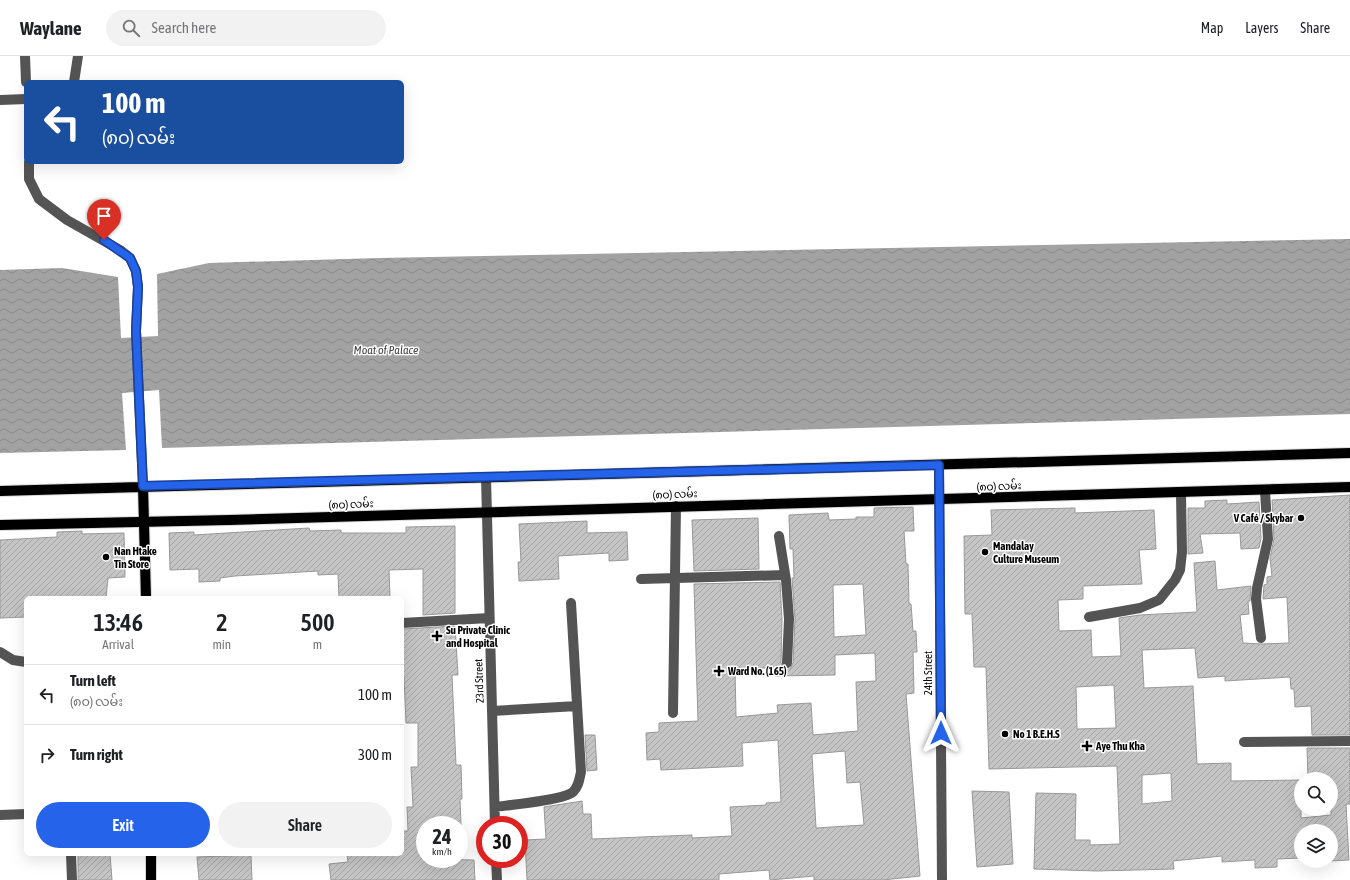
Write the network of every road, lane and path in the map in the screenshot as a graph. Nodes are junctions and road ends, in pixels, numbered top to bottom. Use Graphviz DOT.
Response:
graph roads {
  1 [pos="25,56"];
  2 [pos="78,56"];
  3 [pos="26,80"];
  4 [pos="74,80"];
  5 [pos="24,99"];
  6 [pos="0,100"];
  7 [pos="29,164"];
  8 [pos="1350,453"];
  9 [pos="939,465"];
  10 [pos="486,477"];
  11 [pos="143,486"];
  12 [pos="1350,487"];
  13 [pos="0,491"];
  14 [pos="1265,491"];
  15 [pos="1181,493"];
  16 [pos="939,500"];
  17 [pos="676,506"];
  18 [pos="486,512"];
  19 [pos="143,521"];
  20 [pos="0,525"];
  21 [pos="779,536"];
  22 [pos="785,575"];
  23 [pos="674,578"];
  24 [pos="641,579"];
  25 [pos="146,596"];
  26 [pos="571,603"];
  27 [pos="1089,617"];
  28 [pos="489,618"];
  29 [pos="404,623"];
  30 [pos="1261,638"];
  31 [pos="0,652"];
  32 [pos="24,662"];
  33 [pos="787,663"];
  34 [pos="577,706"];
  35 [pos="492,711"];
  36 [pos="673,713"];
  37 [pos="1350,740"];
  38 [pos="1244,742"];
  39 [pos="494,807"];
  40 [pos="24,814"];
  41 [pos="0,815"];
  42 [pos="494,816"];
  43 [pos="71,856"];
  44 [pos="151,856"];
  45 [pos="496,868"];
  46 [pos="72,880"];
  47 [pos="151,880"];
  48 [pos="497,880"];
  49 [pos="942,880"];
  1 -- 3 [label="street"];
  2 -- 4 [label="street"];
  5 -- 6 [label="street"];
  7 -- 11 [label="street"];
  8 -- 9 [label="main road, (၈၀) လမ်း"];
  9 -- 10 [label="main road, (၈၀) လမ်း"];
  9 -- 16 [label="street, 24th Street"];
  10 -- 11 [label="main road, (၈၀) လမ်း"];
  10 -- 18 [label="street, 23rd Street"];
  11 -- 13 [label="main road, (၈၀) လမ်း"];
  11 -- 19 [label="main road"];
  12 -- 14 [label="main road, (၈၀) လမ်း"];
  14 -- 15 [label="main road, (၈၀) လမ်း"];
  14 -- 30 [label="street"];
  15 -- 16 [label="main road, (၈၀) လမ်း"];
  15 -- 27 [label="street"];
  16 -- 17 [label="main road, (၈၀) လမ်း"];
  16 -- 49 [label="street, 24th Street"];
  17 -- 18 [label="main road, (၈၀) လမ်း"];
  17 -- 23 [label="street"];
  18 -- 19 [label="main road, (၈၀) လမ်း"];
  18 -- 28 [label="street, 23rd Street"];
  19 -- 20 [label="main road, (၈၀) လမ်း"];
  19 -- 25 [label="main road"];
  21 -- 22 [label="street"];
  22 -- 23 [label="street"];
  22 -- 33 [label="street"];
  23 -- 24 [label="street"];
  23 -- 36 [label="street"];
  26 -- 34 [label="street"];
  28 -- 29 [label="street"];
  28 -- 35 [label="street, 23rd Street"];
  31 -- 32 [label="street"];
  34 -- 35 [label="street"];
  34 -- 39 [label="street"];
  35 -- 39 [label="street, 23rd Street"];
  37 -- 38 [label="street"];
  39 -- 42 [label="street, 23rd Street"];
  40 -- 41 [label="street"];
  43 -- 46 [label="street"];
  44 -- 47 [label="main road"];
  45 -- 48 [label="street"];
}
